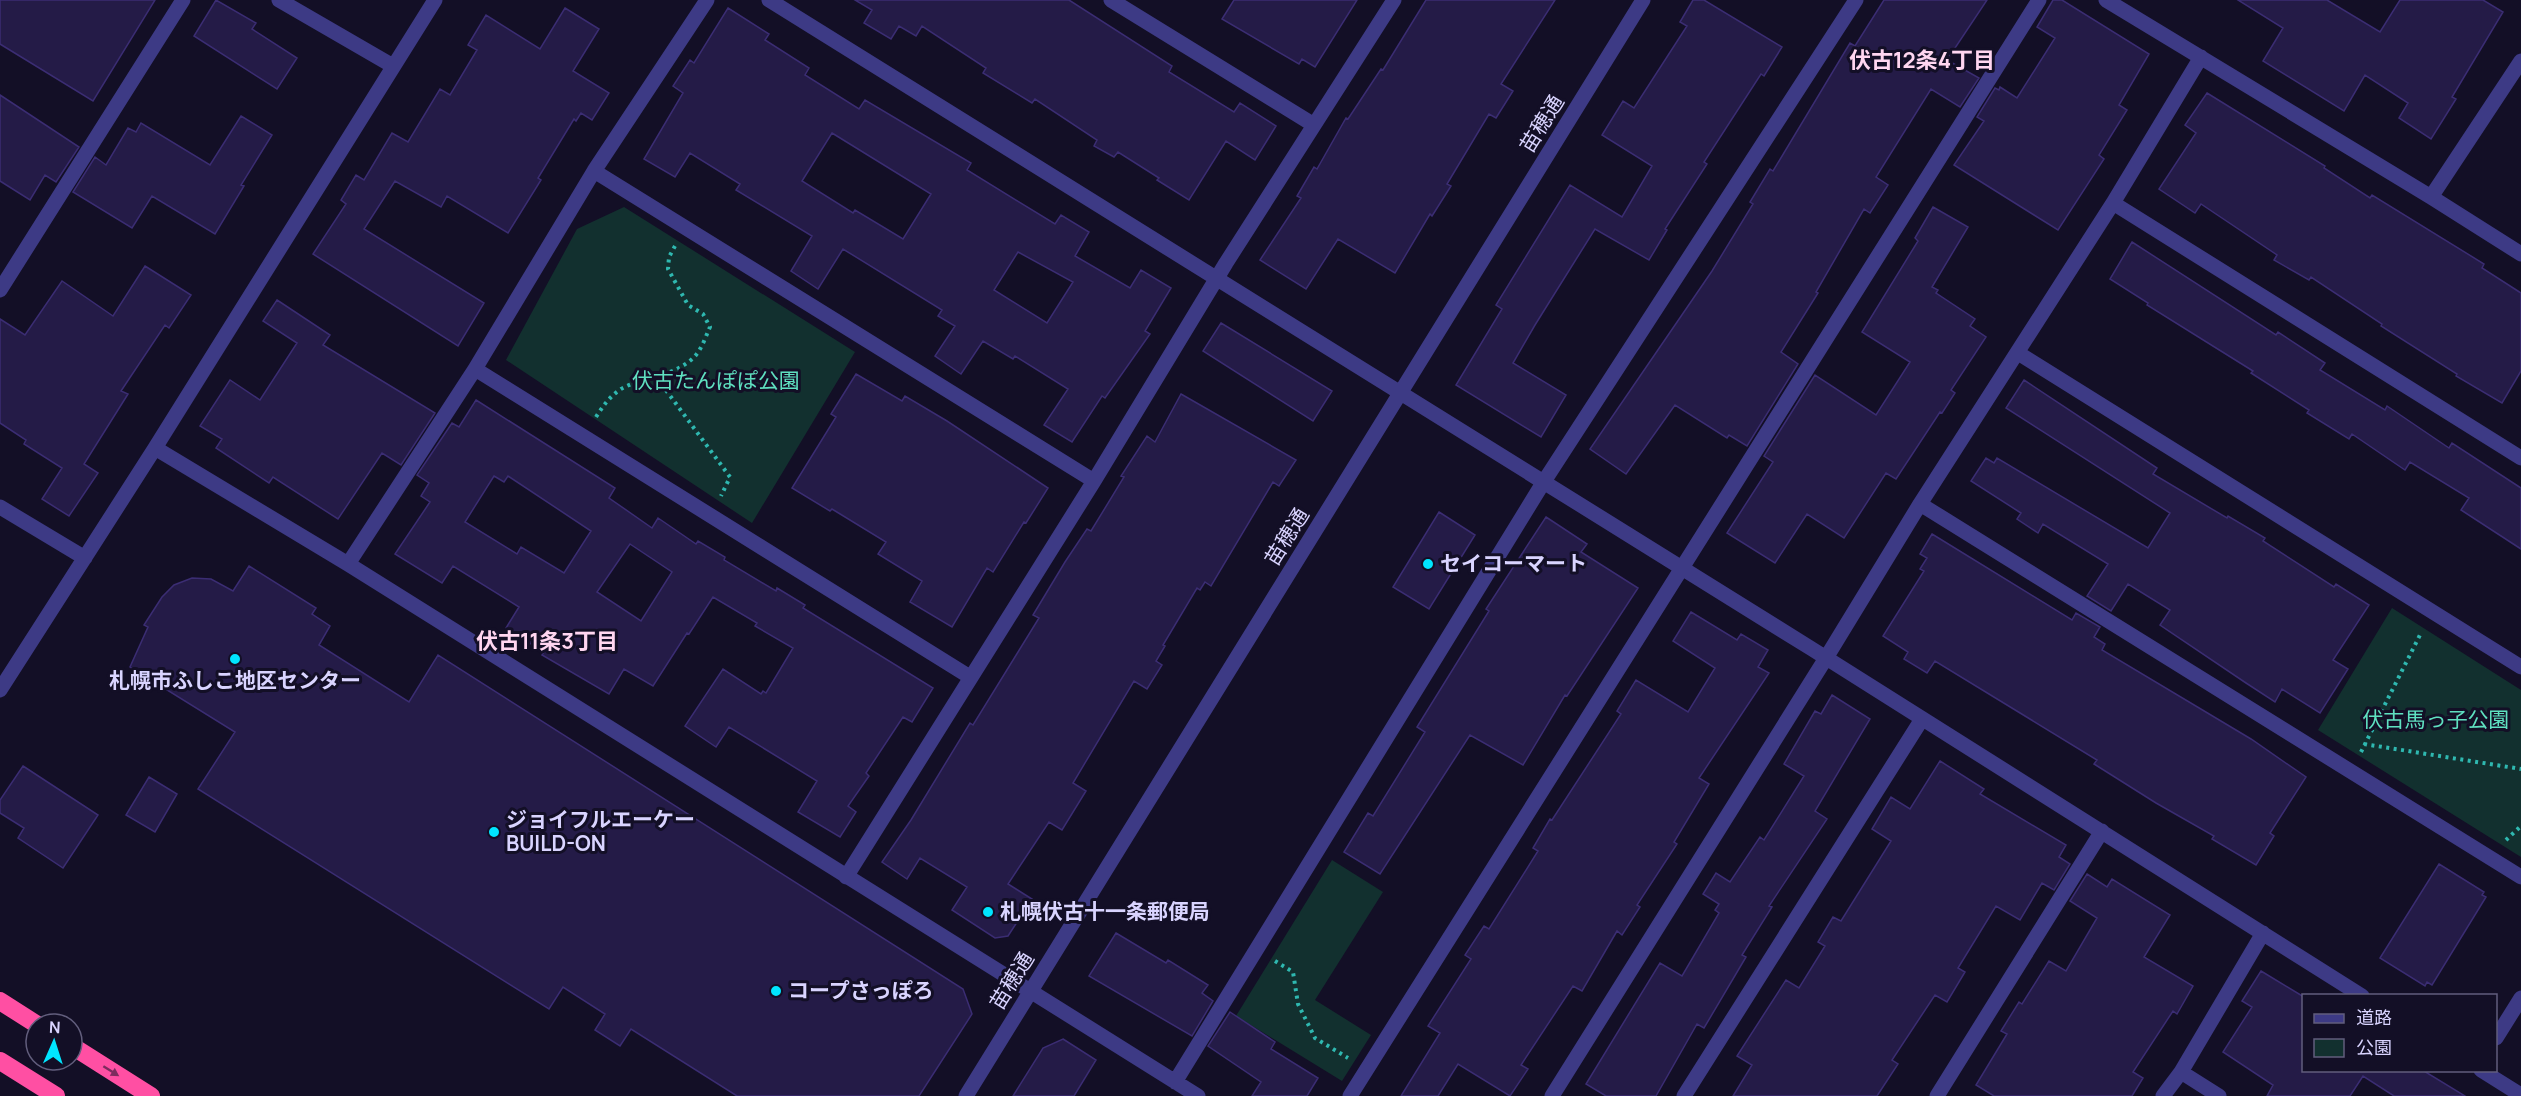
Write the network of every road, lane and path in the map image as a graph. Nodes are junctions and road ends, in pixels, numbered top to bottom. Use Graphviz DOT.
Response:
graph roads {
  1 [pos="183,0"];
  2 [pos="279,0"];
  3 [pos="435,0"];
  4 [pos="707,0"];
  5 [pos="769,0"];
  6 [pos="1111,0"];
  7 [pos="1394,0"];
  8 [pos="1643,0"];
  9 [pos="1856,0"];
  10 [pos="2039,0"];
  11 [pos="2106,0"];
  12 [pos="2201,57"];
  13 [pos="2521,61"];
  14 [pos="393,66"];
  15 [pos="1314,125"];
  16 [pos="594,171"];
  17 [pos="2431,197"];
  18 [pos="2113,203"];
  19 [pos="678,241"];
  20 [pos="2521,254"];
  21 [pos="1218,279"];
  22 [pos="0,290"];
  23 [pos="2018,352"];
  24 [pos="475,369"];
  25 [pos="657,378"];
  26 [pos="1401,393"];
  27 [pos="592,423"];
  28 [pos="155,448"];
  29 [pos="2521,458"];
  30 [pos="1094,481"];
  31 [pos="1544,483"];
  32 [pos="718,502"];
  33 [pos="1920,504"];
  34 [pos="0,507"];
  35 [pos="85,558"];
  36 [pos="348,564"];
  37 [pos="1682,569"];
  38 [pos="2424,628"];
  39 [pos="1826,658"];
  40 [pos="2521,667"];
  41 [pos="970,677"];
  42 [pos="0,690"];
  43 [pos="1922,719"];
  44 [pos="2364,744"];
  45 [pos="2358,758"];
  46 [pos="2521,769"];
  47 [pos="2521,826"];
  48 [pos="2102,831"];
  49 [pos="2500,846"];
  50 [pos="846,878"];
  51 [pos="2521,878"];
  52 [pos="2263,933"];
  53 [pos="1269,957"];
  54 [pos="1031,991"];
  55 [pos="2359,994"];
  56 [pos="2521,998"];
  57 [pos="0,1001"];
  58 [pos="24,1016"];
  59 [pos="2497,1036"];
  60 [pos="84,1055"];
  61 [pos="0,1061"];
  62 [pos="1357,1062"];
  63 [pos="2181,1072"];
  64 [pos="2483,1072"];
  65 [pos="1175,1082"];
  66 [pos="2521,1095"];
  67 [pos="56,1096"];
  68 [pos="150,1096"];
  69 [pos="966,1096"];
  70 [pos="1198,1096"];
  71 [pos="1350,1096"];
  72 [pos="1551,1096"];
  73 [pos="1684,1096"];
  74 [pos="1937,1096"];
  75 [pos="2163,1096"];
  76 [pos="2218,1096"];
  1 -- 22 [label="street"];
  2 -- 14 [label="street"];
  3 -- 14 [label="street"];
  4 -- 16 [label="street"];
  5 -- 21 [label="street"];
  6 -- 15 [label="street"];
  7 -- 15 [label="street"];
  8 -- 26 [label="street, 苗穂通"];
  9 -- 31 [label="street"];
  10 -- 37 [label="street"];
  11 -- 12 [label="street"];
  12 -- 17 [label="street"];
  12 -- 18 [label="street"];
  13 -- 17 [label="street"];
  14 -- 28 [label="street"];
  15 -- 21 [label="street"];
  16 -- 24 [label="street"];
  16 -- 30 [label="street"];
  17 -- 20 [label="street"];
  18 -- 23 [label="street"];
  18 -- 29 [label="street"];
  19 -- 25 [label="path"];
  21 -- 26 [label="street"];
  21 -- 30 [label="street"];
  23 -- 33 [label="street"];
  23 -- 40 [label="street"];
  24 -- 36 [label="street"];
  24 -- 41 [label="street"];
  25 -- 27 [label="path"];
  25 -- 32 [label="path"];
  26 -- 31 [label="street"];
  26 -- 54 [label="street, 苗穂通"];
  28 -- 35 [label="street"];
  28 -- 36 [label="street"];
  30 -- 41 [label="street"];
  31 -- 37 [label="street"];
  31 -- 65 [label="street"];
  33 -- 39 [label="street"];
  33 -- 51 [label="street"];
  34 -- 35 [label="street"];
  35 -- 42 [label="street"];
  36 -- 50 [label="street"];
  37 -- 39 [label="street"];
  37 -- 71 [label="street"];
  38 -- 44 [label="path"];
  39 -- 43 [label="street"];
  39 -- 72 [label="street"];
  41 -- 50 [label="street"];
  43 -- 48 [label="street"];
  43 -- 73 [label="street"];
  44 -- 45 [label="path"];
  44 -- 46 [label="path"];
  47 -- 49 [label="path"];
  48 -- 52 [label="street"];
  48 -- 74 [label="street"];
  50 -- 54 [label="street"];
  52 -- 55 [label="street"];
  52 -- 63 [label="street"];
  53 -- 62 [label="path"];
  54 -- 65 [label="street"];
  54 -- 69 [label="street, 苗穂通"];
  56 -- 59 [label="street"];
  57 -- 58 [label="highway"];
  60 -- 68 [label="highway, one-way"];
  61 -- 67 [label="highway"];
  63 -- 75 [label="street"];
  63 -- 76 [label="street"];
  64 -- 66 [label="street"];
  65 -- 70 [label="street"];
}
